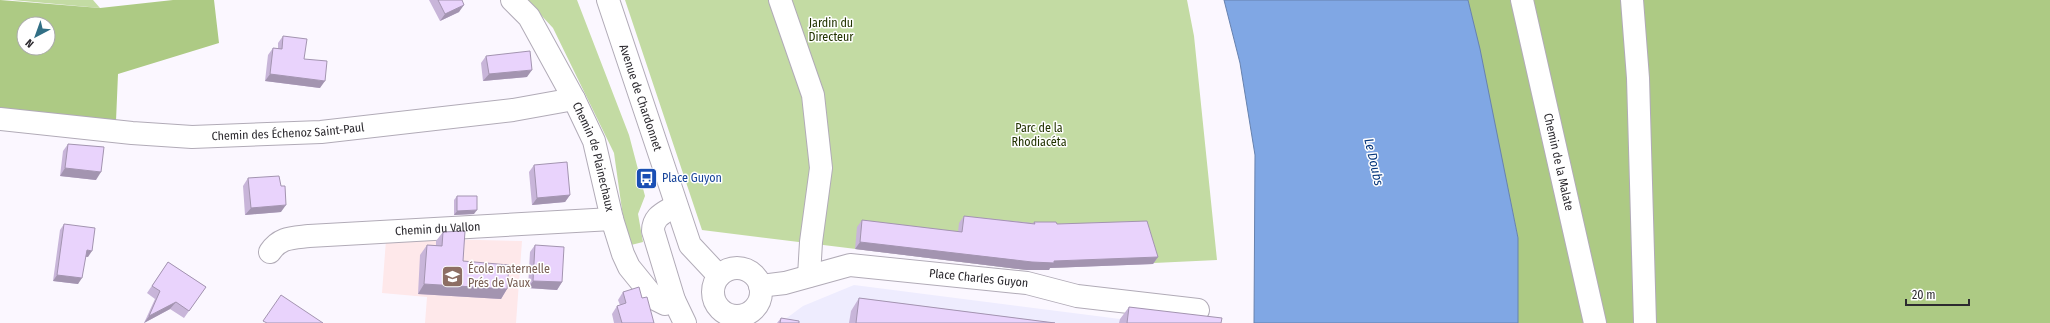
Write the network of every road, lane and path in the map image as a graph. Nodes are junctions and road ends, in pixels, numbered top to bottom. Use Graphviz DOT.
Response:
graph roads {
  1 [pos="512,0"];
  2 [pos="608,0"];
  3 [pos="780,0"];
  4 [pos="1522,0"];
  5 [pos="1632,0"];
  6 [pos="574,99"];
  7 [pos="0,119"];
  8 [pos="676,206"];
  9 [pos="612,219"];
  10 [pos="270,252"];
  11 [pos="719,276"];
  12 [pos="808,276"];
  13 [pos="760,286"];
  14 [pos="674,300"];
  15 [pos="1198,310"];
  16 [pos="740,320"];
  17 [pos="1647,320"];
  18 [pos="685,323"];
  19 [pos="1595,323"];
  1 -- 6 [label="street, Chemin de Plainechaux"];
  2 -- 8 [label="street, Avenue de Chardonnet"];
  3 -- 12 [label="street"];
  4 -- 19 [label="street, Chemin de la Malate"];
  5 -- 17 [label="street"];
  6 -- 7 [label="street, Chemin des Échenoz Saint-Paul"];
  6 -- 9 [label="street, Chemin de Plainechaux"];
  8 -- 11 [label="street, Avenue de Chardonnet"];
  8 -- 14 [label="street"];
  9 -- 10 [label="street, Chemin du Vallon"];
  9 -- 14 [label="street, Chemin de Plainechaux"];
  11 -- 13 [label="street"];
  11 -- 16 [label="street"];
  12 -- 13 [label="street, Place Charles Guyon"];
  12 -- 15 [label="street, Place Charles Guyon"];
  13 -- 16 [label="street"];
  14 -- 18 [label="street"];
}
